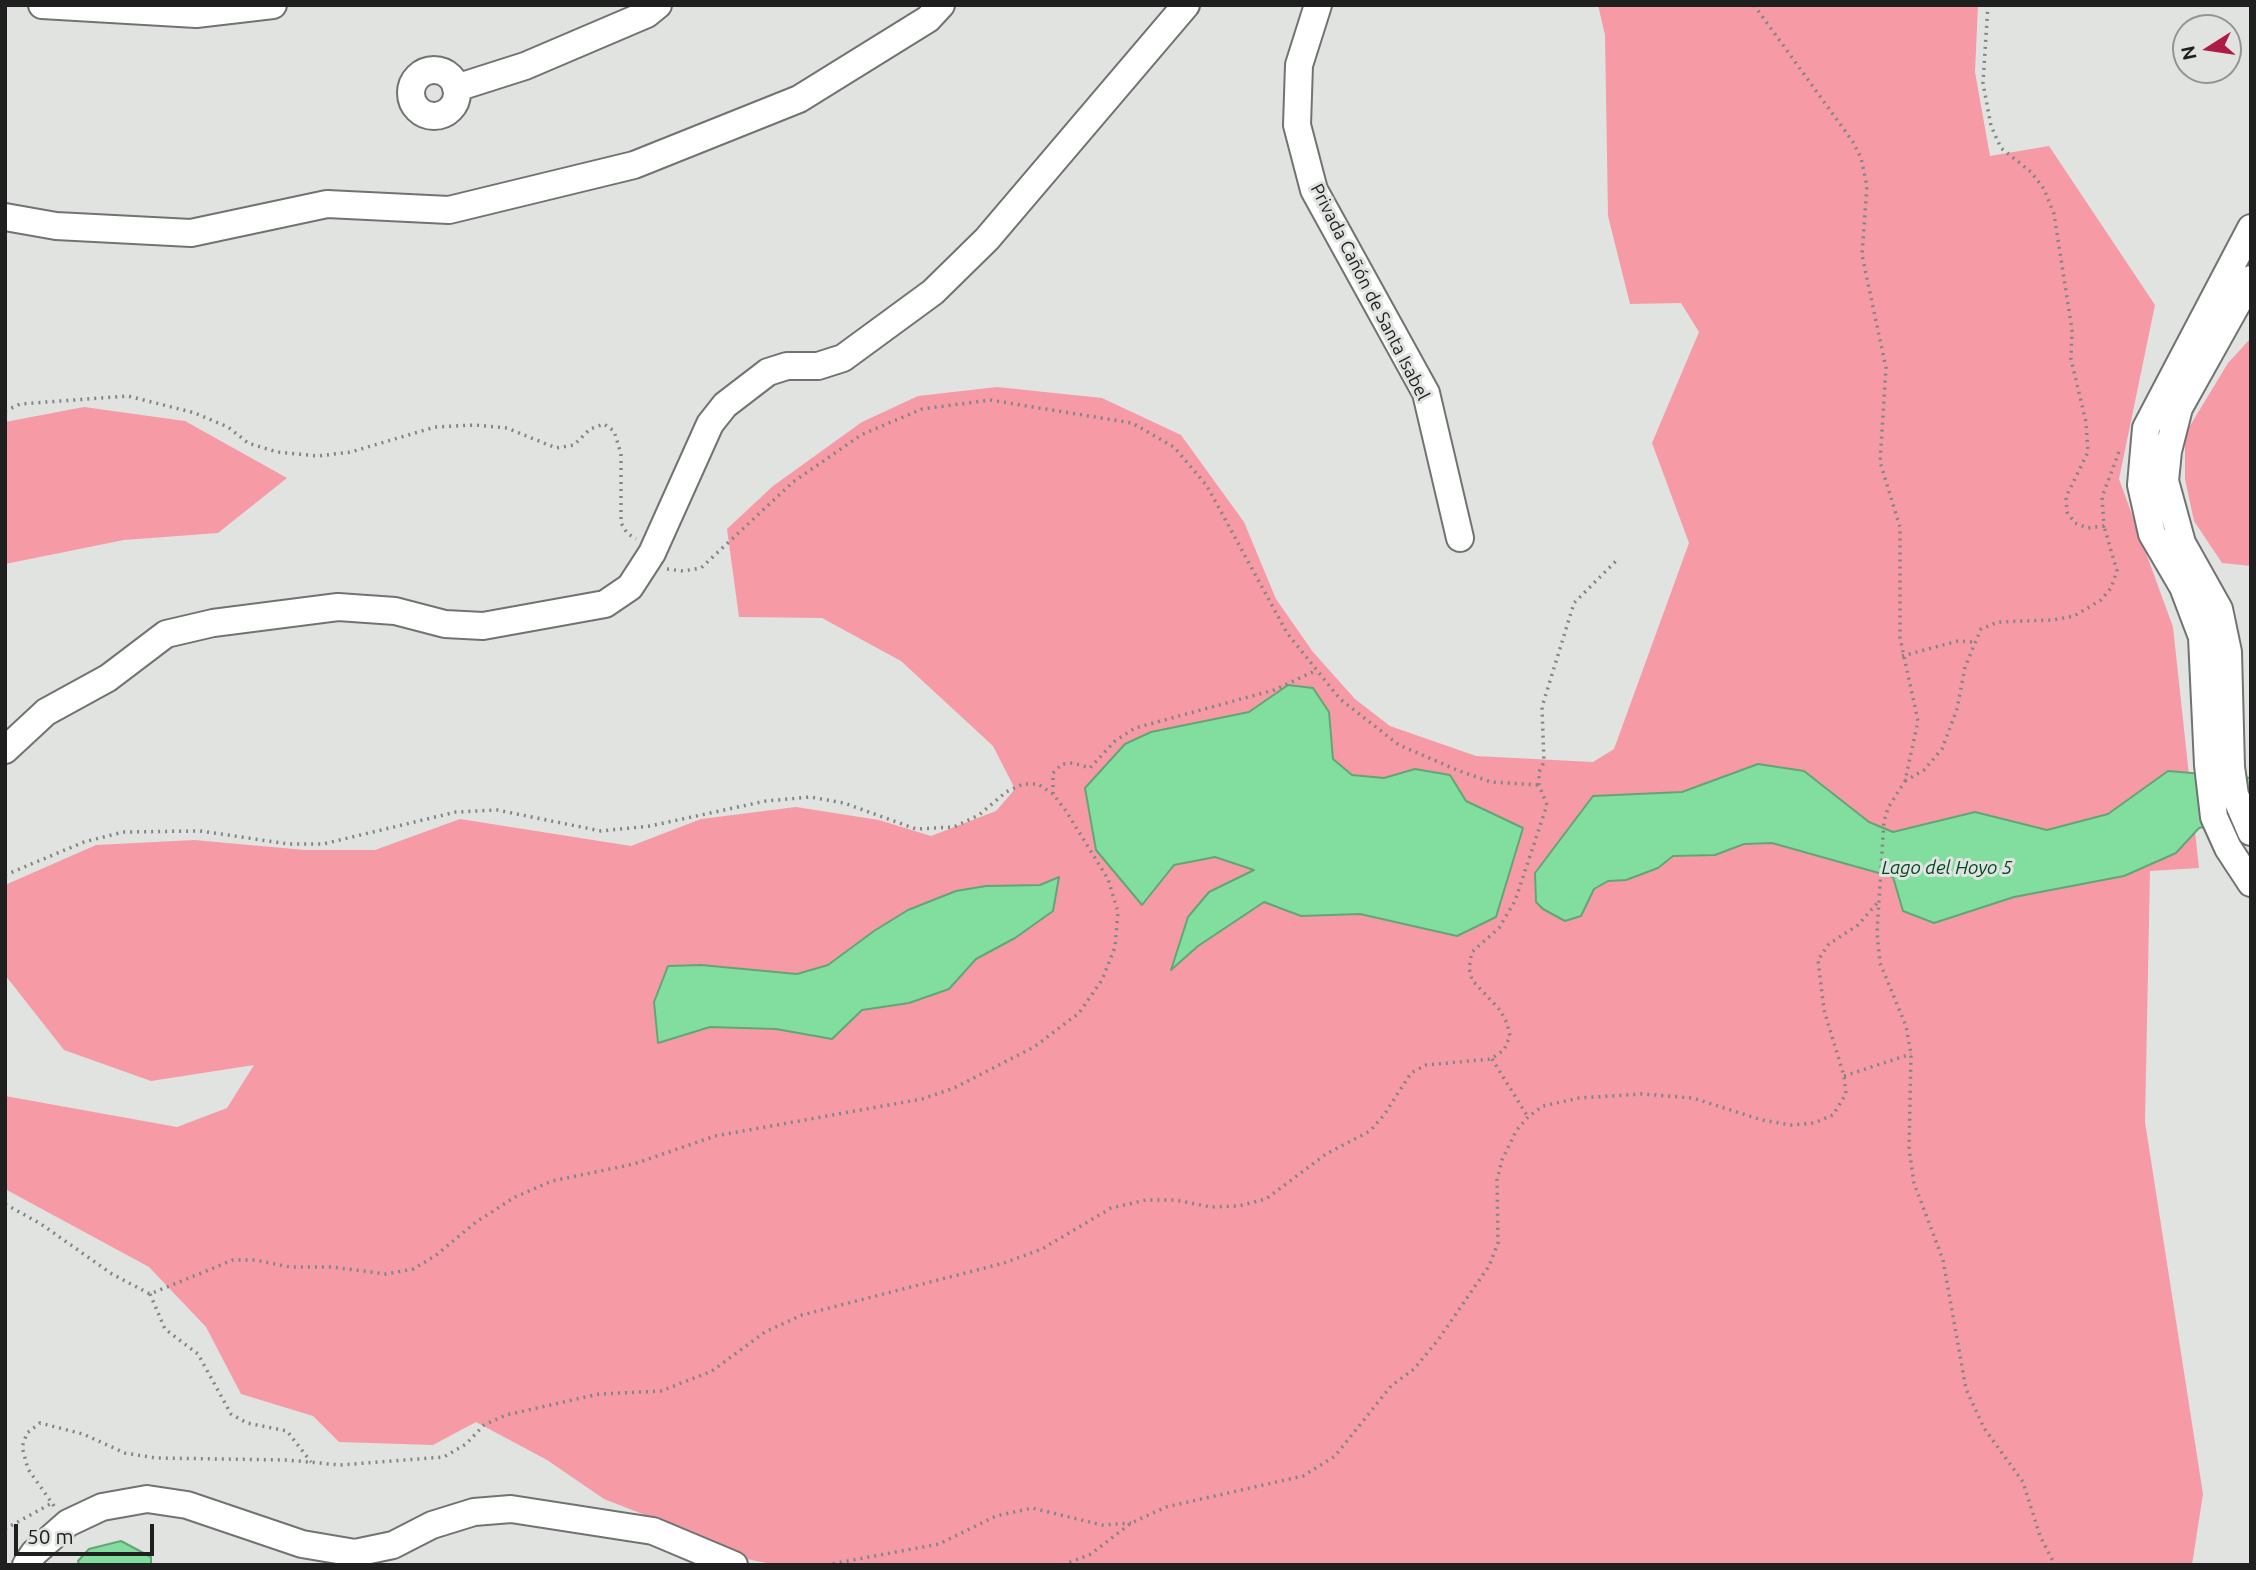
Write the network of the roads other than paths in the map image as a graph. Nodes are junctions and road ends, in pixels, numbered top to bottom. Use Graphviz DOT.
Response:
graph roads {
  1 [pos="42,5"];
  2 [pos="272,5"];
  3 [pos="658,5"];
  4 [pos="941,5"];
  5 [pos="1186,5"];
  6 [pos="1318,5"];
  7 [pos="456,88"];
  8 [pos="5,217"];
  9 [pos="2251,228"];
  10 [pos="2251,279"];
  11 [pos="1460,537"];
  12 [pos="5,750"];
  13 [pos="2219,766"];
  14 [pos="2251,832"];
  15 [pos="2251,883"];
  16 [pos="26,1565"];
  17 [pos="734,1565"];
  1 -- 2 [label="street"];
  3 -- 7 [label="street"];
  4 -- 8 [label="street"];
  5 -- 12 [label="street"];
  6 -- 11 [label="street, Privada Cañón de Santa Isabel"];
  9 -- 13 [label="street"];
  10 -- 13 [label="street"];
  13 -- 14 [label="street"];
  13 -- 15 [label="street"];
  16 -- 17 [label="street"];
}
